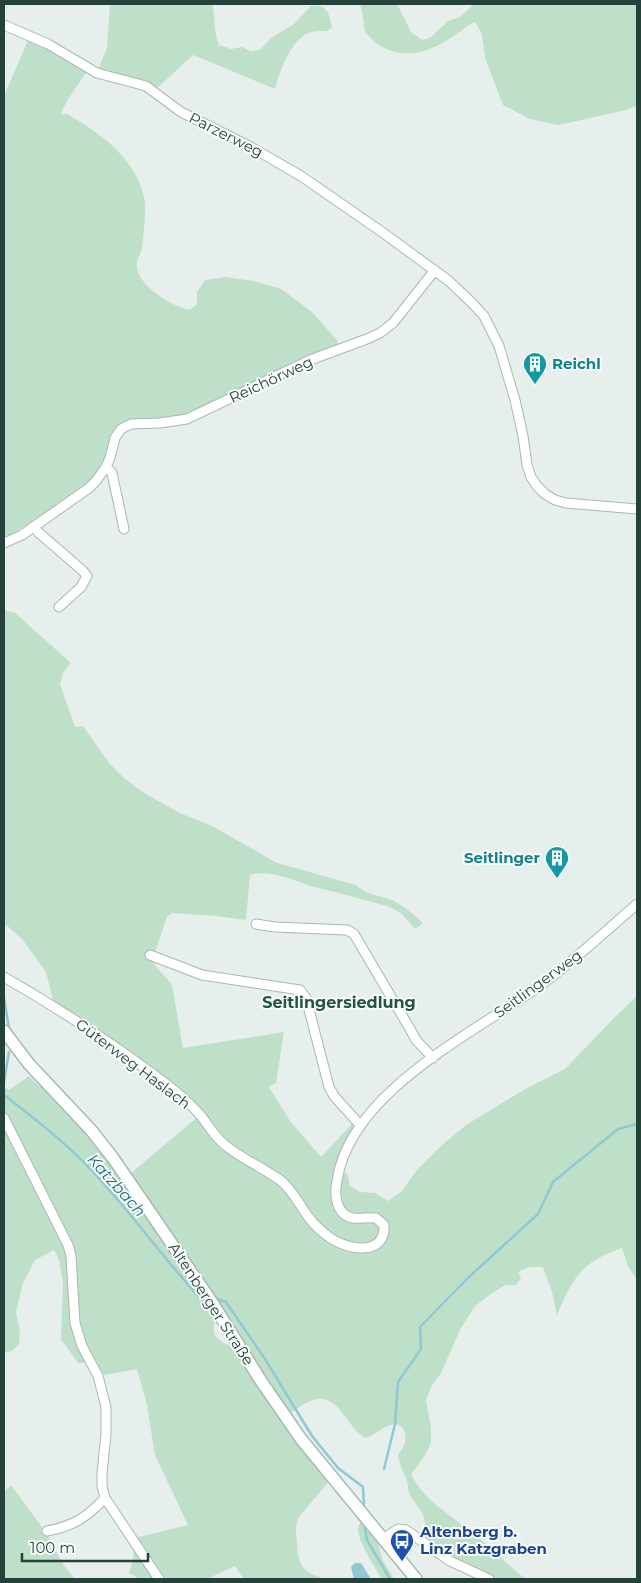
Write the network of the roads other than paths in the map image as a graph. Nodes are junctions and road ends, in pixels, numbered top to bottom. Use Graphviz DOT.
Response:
graph roads {
  1 [pos="4,25"];
  2 [pos="435,270"];
  3 [pos="106,467"];
  4 [pos="637,509"];
  5 [pos="34,526"];
  6 [pos="124,529"];
  7 [pos="4,543"];
  8 [pos="59,607"];
  9 [pos="637,904"];
  10 [pos="256,924"];
  11 [pos="150,955"];
  12 [pos="4,977"];
  13 [pos="4,1031"];
  14 [pos="433,1058"];
  15 [pos="4,1118"];
  16 [pos="360,1125"];
  17 [pos="105,1498"];
  18 [pos="47,1531"];
  19 [pos="383,1539"];
  20 [pos="159,1579"];
  21 [pos="415,1579"];
  22 [pos="489,1579"];
  1 -- 2 [label="street, Parzerweg"];
  2 -- 3 [label="street, Reichörweg"];
  2 -- 4 [label="street, Parzerweg"];
  3 -- 5 [label="street, Reichörweg"];
  3 -- 6 [label="street"];
  5 -- 7 [label="street, Reichörweg"];
  5 -- 8 [label="street"];
  9 -- 14 [label="street, Seitlingerweg"];
  10 -- 14 [label="street"];
  11 -- 16 [label="street"];
  12 -- 16 [label="street, Güterweg Haslach"];
  13 -- 19 [label="street, Altenberger Straße"];
  14 -- 16 [label="street, Güterweg Haslach"];
  15 -- 17 [label="street"];
  17 -- 18 [label="street"];
  17 -- 20 [label="street"];
  19 -- 21 [label="street, Altenberger Straße"];
  19 -- 22 [label="street"];
}
